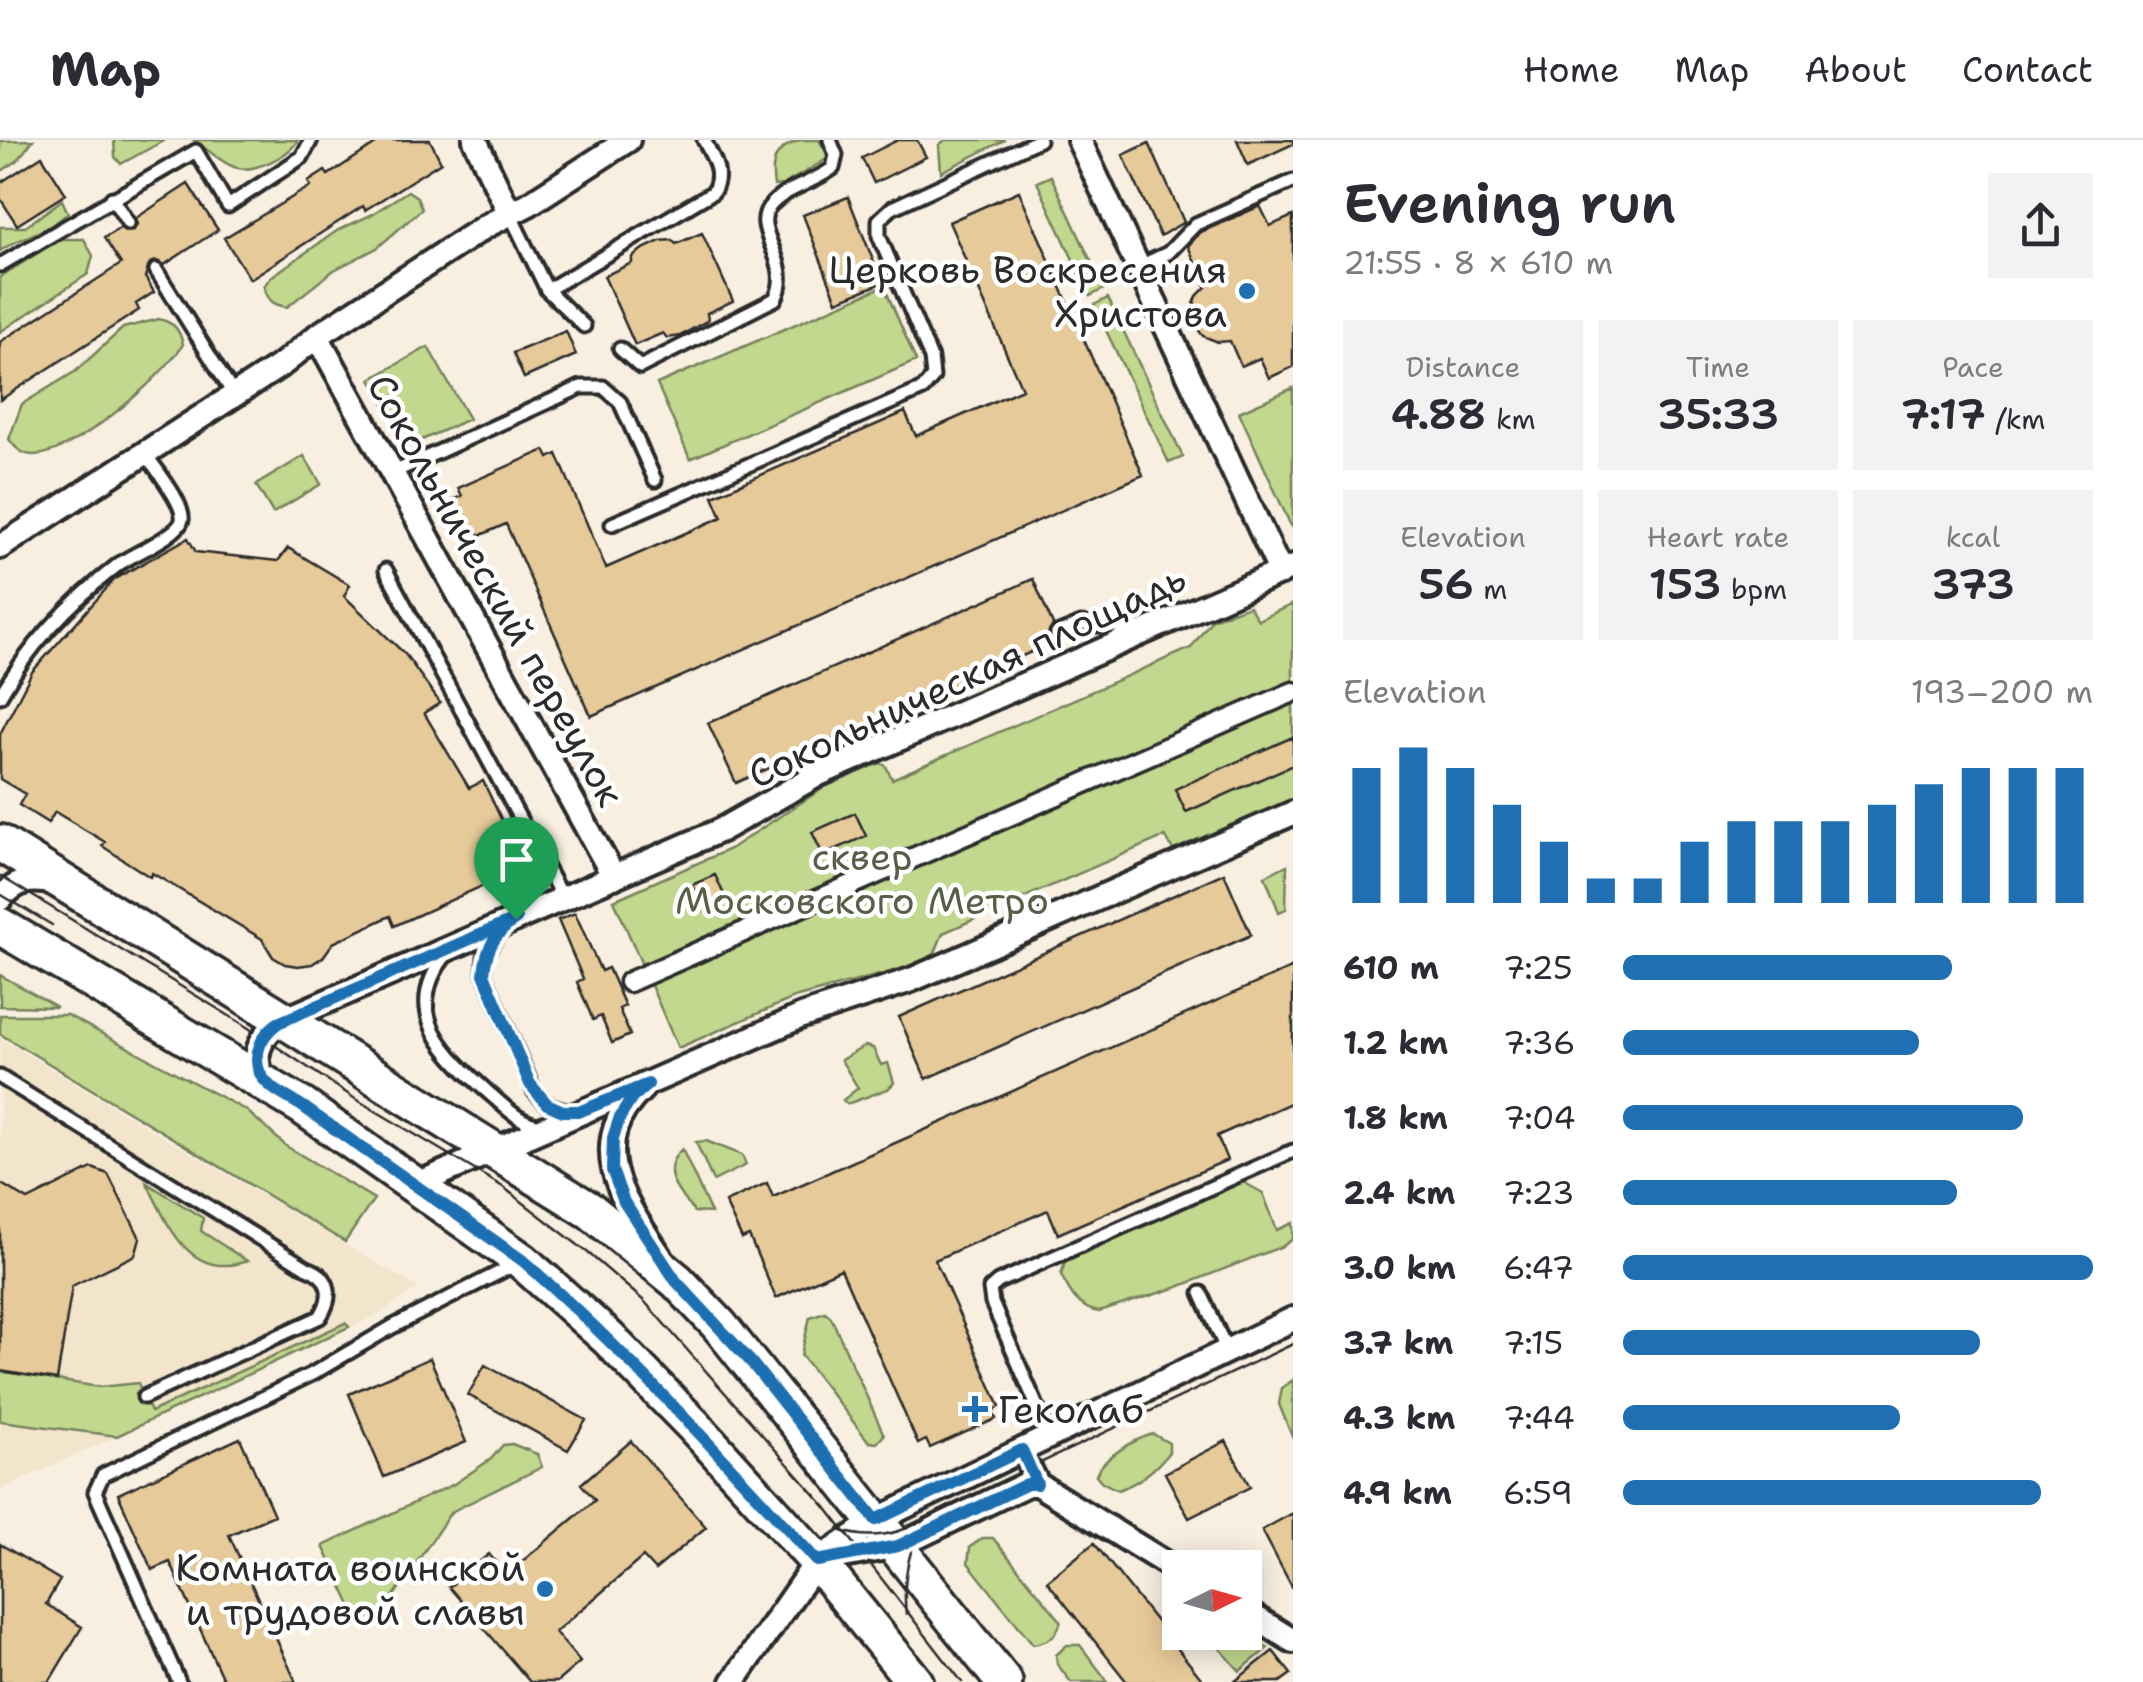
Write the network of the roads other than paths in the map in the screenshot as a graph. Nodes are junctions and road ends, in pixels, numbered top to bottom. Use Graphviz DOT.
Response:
graph roads {
  1 [pos="311,140"];
  2 [pos="475,140"];
  3 [pos="704,140"];
  4 [pos="830,140"];
  5 [pos="1039,140"];
  6 [pos="1080,140"];
  7 [pos="619,142"];
  8 [pos="1293,181"];
  9 [pos="112,198"];
  10 [pos="510,214"];
  11 [pos="128,223"];
  12 [pos="0,265"];
  13 [pos="1138,266"];
  14 [pos="156,270"];
  15 [pos="548,290"];
  16 [pos="584,326"];
  17 [pos="317,336"];
  18 [pos="620,348"];
  19 [pos="234,395"];
  20 [pos="145,453"];
  21 [pos="392,472"];
  22 [pos="654,480"];
  23 [pos="612,524"];
  24 [pos="0,547"];
  25 [pos="386,570"];
  26 [pos="1287,570"];
  27 [pos="1153,628"];
  28 [pos="1057,634"];
  29 [pos="1293,692"];
  30 [pos="0,696"];
  31 [pos="1293,813"];
  32 [pos="0,843"];
  33 [pos="614,877"];
  34 [pos="69,885"];
  35 [pos="0,899"];
  36 [pos="563,899"];
  37 [pos="516,919"];
  38 [pos="0,926"];
  39 [pos="452,947"];
  40 [pos="629,982"];
  41 [pos="286,1019"];
  42 [pos="0,1077"];
  43 [pos="648,1084"];
  44 [pos="270,1086"];
  45 [pos="590,1109"];
  46 [pos="556,1124"];
  47 [pos="495,1150"];
  48 [pos="1293,1152"];
  49 [pos="415,1186"];
  50 [pos="522,1260"];
  51 [pos="676,1281"];
  52 [pos="1201,1293"];
  53 [pos="1293,1319"];
  54 [pos="1227,1351"];
  55 [pos="144,1397"];
  56 [pos="1050,1436"];
  57 [pos="1022,1450"];
  58 [pos="1037,1484"];
  59 [pos="887,1534"];
  60 [pos="817,1561"];
  61 [pos="1162,1561"];
  62 [pos="1262,1622"];
  63 [pos="1293,1641"];
  64 [pos="179,1682"];
  65 [pos="733,1682"];
  66 [pos="915,1682"];
  67 [pos="1004,1682"];
  1 -- 9 [label="lane"];
  2 -- 10 [label="street"];
  3 -- 15 [label="lane"];
  4 -- 18 [label="lane"];
  5 -- 23 [label="lane"];
  6 -- 13 [label="street"];
  7 -- 10 [label="street"];
  8 -- 13 [label="lane"];
  9 -- 11 [label="lane"];
  9 -- 12 [label="lane"];
  10 -- 15 [label="lane"];
  10 -- 17 [label="street"];
  13 -- 26 [label="street"];
  14 -- 19 [label="lane"];
  15 -- 16 [label="lane"];
  17 -- 19 [label="street"];
  17 -- 21 [label="street, Сокольнический переулок"];
  19 -- 20 [label="street"];
  20 -- 24 [label="street"];
  20 -- 30 [label="lane"];
  21 -- 22 [label="lane"];
  21 -- 33 [label="street, Сокольнический переулок"];
  25 -- 36 [label="lane"];
  26 -- 27 [label="street, Сокольническая площадь"];
  27 -- 28 [label="lane"];
  27 -- 33 [label="street, Сокольническая площадь"];
  29 -- 40 [label="street"];
  31 -- 43 [label="street"];
  32 -- 34 [label="main road"];
  33 -- 36 [label="street, Сокольническая площадь"];
  34 -- 35 [label="street"];
  34 -- 41 [label="main road"];
  36 -- 37 [label="street, Сокольническая площадь"];
  37 -- 39 [label="street, Сокольническая площадь"];
  37 -- 45 [label="lane"];
  38 -- 44 [label="main road"];
  39 -- 41 [label="street, Сокольническая площадь"];
  39 -- 46 [label="lane"];
  41 -- 44 [label="street"];
  41 -- 47 [label="main road"];
  42 -- 55 [label="lane"];
  43 -- 45 [label="street"];
  43 -- 51 [label="street"];
  44 -- 49 [label="main road"];
  45 -- 46 [label="street"];
  46 -- 47 [label="street"];
  47 -- 49 [label="street"];
  47 -- 51 [label="main road"];
  48 -- 56 [label="lane"];
  49 -- 50 [label="main road"];
  50 -- 60 [label="main road"];
  50 -- 64 [label="lane"];
  51 -- 59 [label="main road"];
  52 -- 54 [label="lane"];
  53 -- 54 [label="street"];
  54 -- 56 [label="street"];
  56 -- 57 [label="street"];
  57 -- 58 [label="street"];
  57 -- 59 [label="street"];
  58 -- 59 [label="street"];
  58 -- 61 [label="street"];
  59 -- 60 [label="street"];
  59 -- 60 [label="street"];
  59 -- 67 [label="main road"];
  60 -- 65 [label="street"];
  60 -- 66 [label="main road"];
  62 -- 63 [label="street"];
}
